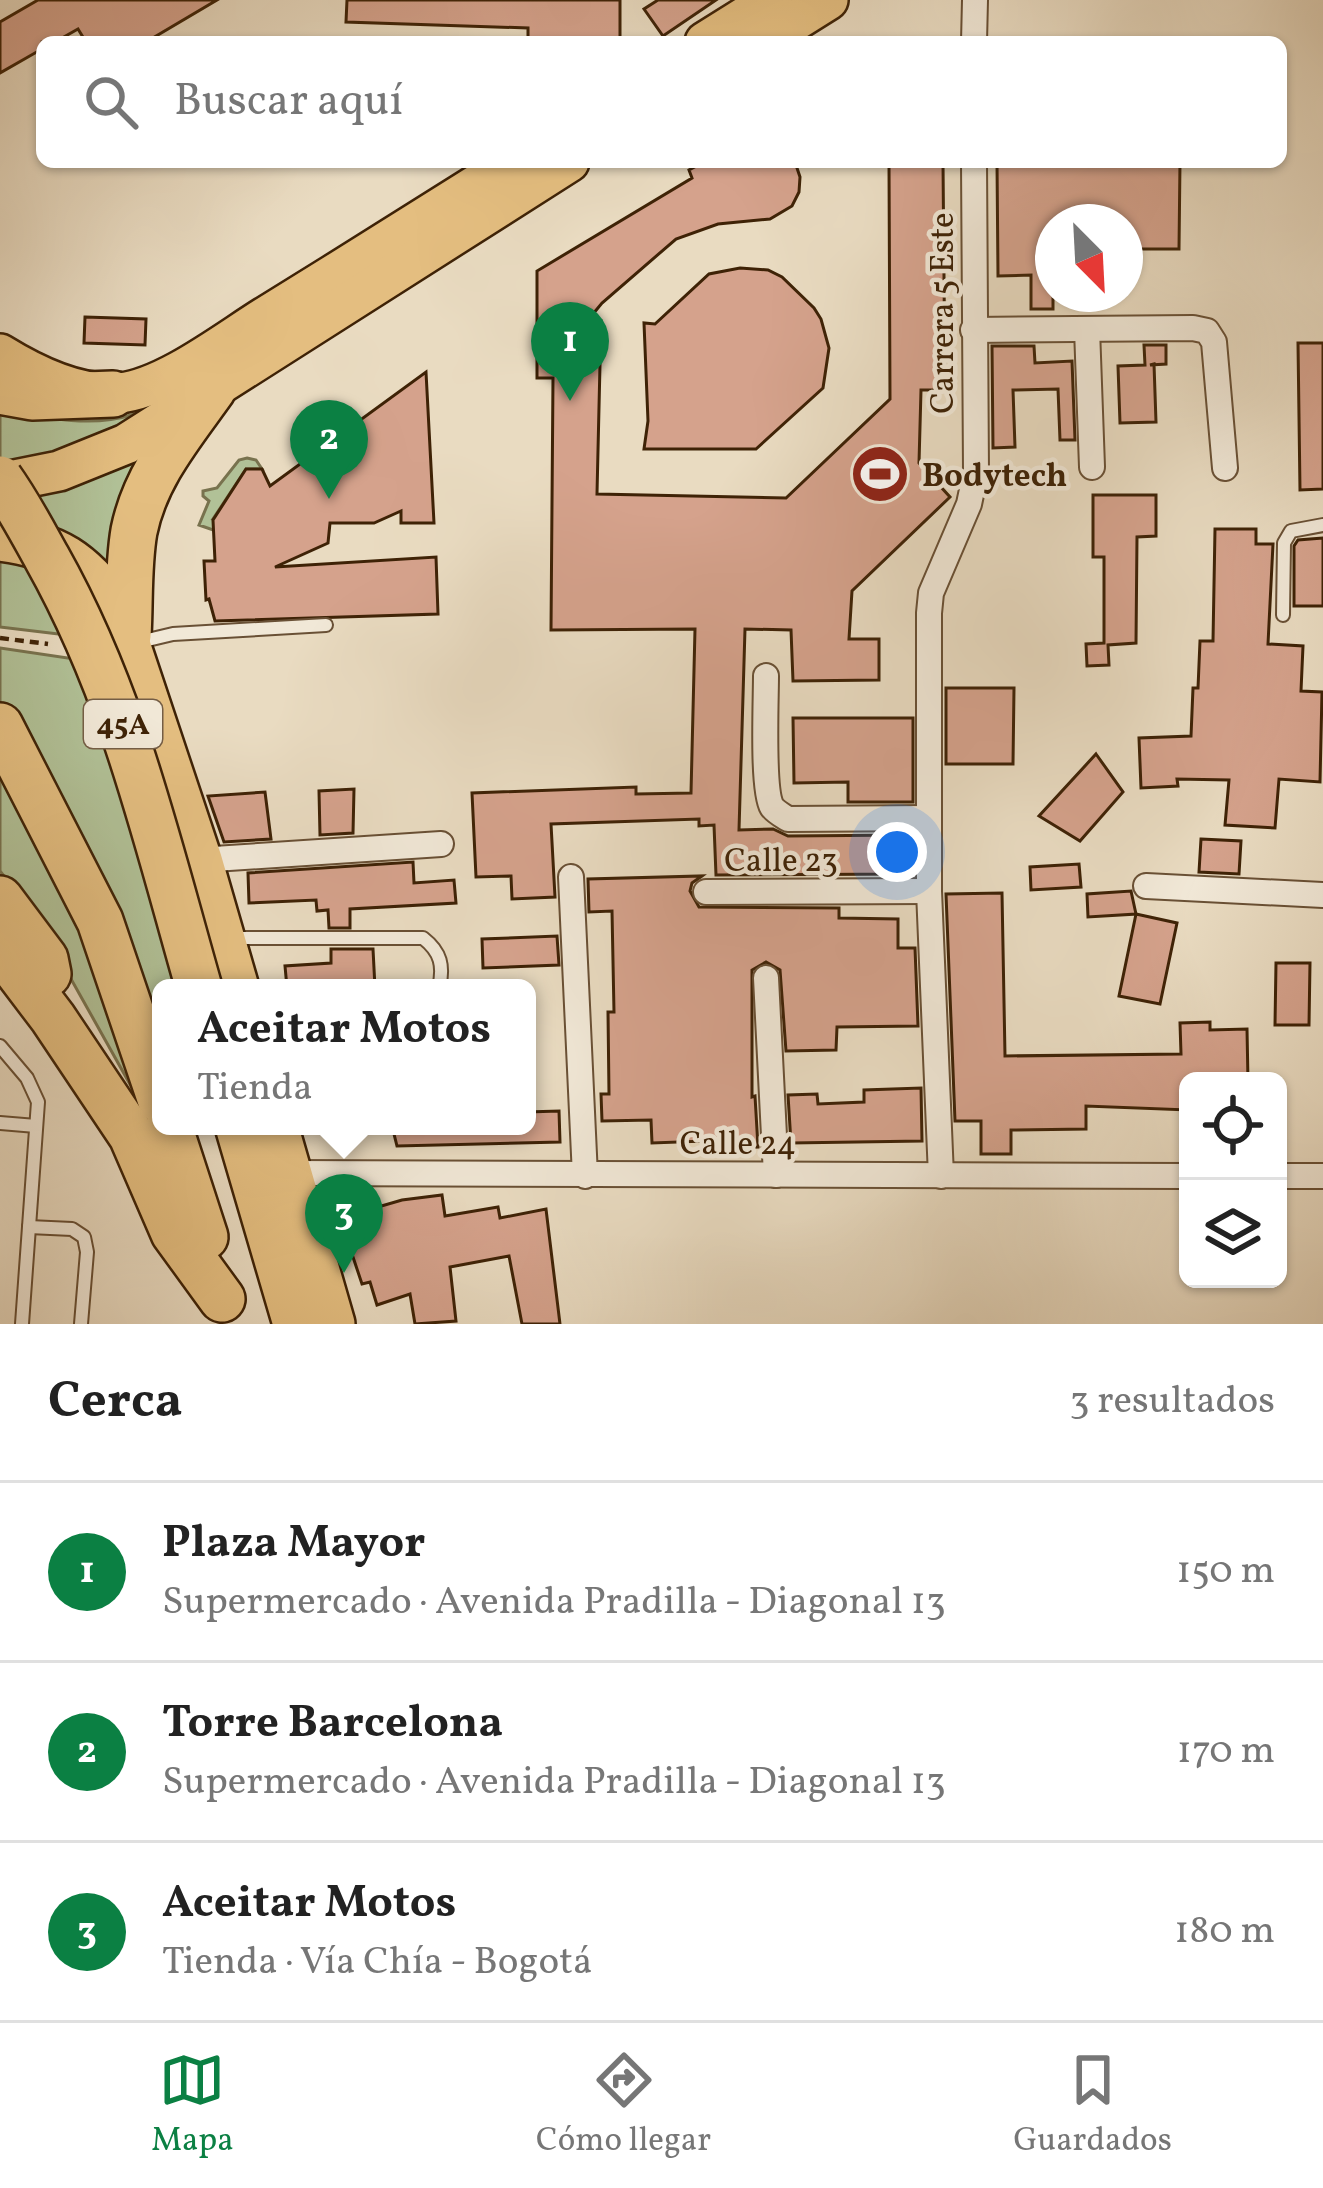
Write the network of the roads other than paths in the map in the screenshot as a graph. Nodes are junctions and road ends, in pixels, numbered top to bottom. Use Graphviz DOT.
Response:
graph roads {
  1 [pos="772,0"];
  2 [pos="828,0"];
  3 [pos="974,0"];
  4 [pos="715,36"];
  5 [pos="771,36"];
  6 [pos="974,36"];
  7 [pos="503,168"];
  8 [pos="560,168"];
  9 [pos="974,168"];
  10 [pos="1087,329"];
  11 [pos="973,330"];
  12 [pos="0,354"];
  13 [pos="213,389"];
  14 [pos="0,391"];
  15 [pos="112,394"];
  16 [pos="1092,467"];
  17 [pos="1225,468"];
  18 [pos="0,481"];
  19 [pos="1323,525"];
  20 [pos="0,538"];
  21 [pos="1283,615"];
  22 [pos="326,625"];
  23 [pos="128,645"];
  24 [pos="766,676"];
  25 [pos="0,726"];
  26 [pos="929,818"];
  27 [pos="441,844"];
  28 [pos="199,860"];
  29 [pos="571,878"];
  30 [pos="1146,886"];
  31 [pos="929,891"];
  32 [pos="706,892"];
  33 [pos="1323,895"];
  34 [pos="0,899"];
  35 [pos="221,939"];
  36 [pos="0,948"];
  37 [pos="766,978"];
  38 [pos="197,979"];
  39 [pos="233,979"];
  40 [pos="441,979"];
  41 [pos="53,1018"];
  42 [pos="0,1046"];
  43 [pos="152,1074"];
  44 [pos="0,1124"];
  45 [pos="36,1126"];
  46 [pos="172,1135"];
  47 [pos="241,1135"];
  48 [pos="277,1135"];
  49 [pos="288,1173"];
  50 [pos="776,1175"];
  51 [pos="941,1175"];
  52 [pos="585,1176"];
  53 [pos="1179,1176"];
  54 [pos="1287,1176"];
  55 [pos="1323,1177"];
  56 [pos="29,1227"];
  57 [pos="225,1312"];
  58 [pos="22,1324"];
  59 [pos="81,1324"];
  60 [pos="296,1324"];
  61 [pos="332,1324"];
  1 -- 4 [label="main road"];
  2 -- 5 [label="main road"];
  3 -- 6 [label="street"];
  7 -- 15 [label="main road"];
  8 -- 13 [label="main road"];
  9 -- 11 [label="street, Carrera 5 Este"];
  10 -- 11 [label="street"];
  10 -- 16 [label="street"];
  10 -- 17 [label="street"];
  11 -- 26 [label="street, Carrera 5 Este"];
  12 -- 15 [label="main road"];
  13 -- 18 [label="main road"];
  13 -- 23 [label="highway"];
  14 -- 15 [label="highway"];
  18 -- 38 [label="highway, 45A, bridge"];
  19 -- 21 [label="lane"];
  20 -- 23 [label="highway"];
  22 -- 23 [label="lane"];
  23 -- 28 [label="highway"];
  24 -- 26 [label="street"];
  25 -- 43 [label="highway"];
  26 -- 31 [label="street, Carrera 5 Este"];
  27 -- 28 [label="street"];
  28 -- 35 [label="highway"];
  29 -- 52 [label="street"];
  30 -- 33 [label="street"];
  31 -- 32 [label="street, Calle 23"];
  31 -- 51 [label="street, Carrera 5 Este"];
  34 -- 41 [label="highway"];
  35 -- 39 [label="highway"];
  35 -- 40 [label="lane"];
  36 -- 41 [label="highway"];
  37 -- 50 [label="street"];
  41 -- 57 [label="highway"];
  42 -- 45 [label="lane"];
  44 -- 45 [label="lane"];
  45 -- 56 [label="lane"];
  46 -- 57 [label="highway"];
  47 -- 60 [label="highway"];
  48 -- 49 [label="highway"];
  49 -- 52 [label="street, Calle 24"];
  49 -- 61 [label="highway"];
  50 -- 51 [label="street, Calle 24"];
  50 -- 52 [label="street, Calle 24"];
  51 -- 53 [label="street, Calle 24"];
  54 -- 55 [label="street"];
  56 -- 58 [label="lane"];
  56 -- 59 [label="lane"];
}
